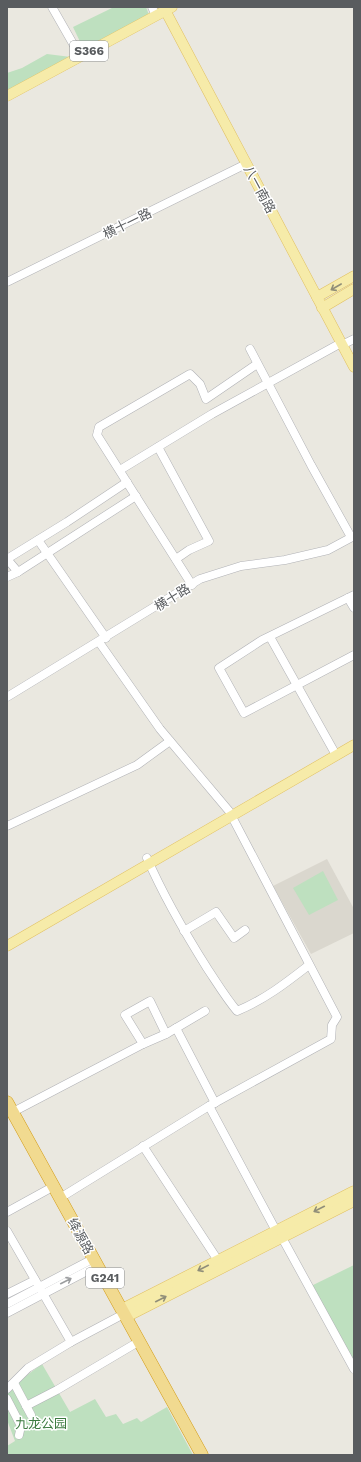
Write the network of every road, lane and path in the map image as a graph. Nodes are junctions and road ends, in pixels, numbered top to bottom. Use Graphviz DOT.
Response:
graph roads {
  1 [pos="52,7"];
  2 [pos="169,9"];
  3 [pos="154,11"];
  4 [pos="80,56"];
  5 [pos="7,96"];
  6 [pos="246,164"];
  7 [pos="354,276"];
  8 [pos="7,282"];
  9 [pos="354,289"];
  10 [pos="318,297"];
  11 [pos="324,307"];
  12 [pos="346,343"];
  13 [pos="250,349"];
  14 [pos="354,361"];
  15 [pos="257,364"];
  16 [pos="354,367"];
  17 [pos="268,383"];
  18 [pos="158,447"];
  19 [pos="120,470"];
  20 [pos="127,482"];
  21 [pos="136,496"];
  22 [pos="353,537"];
  23 [pos="38,540"];
  24 [pos="48,552"];
  25 [pos="176,559"];
  26 [pos="18,572"];
  27 [pos="7,577"];
  28 [pos="192,584"];
  29 [pos="351,596"];
  30 [pos="354,608"];
  31 [pos="270,636"];
  32 [pos="103,640"];
  33 [pos="354,655"];
  34 [pos="297,685"];
  35 [pos="7,697"];
  36 [pos="354,740"];
  37 [pos="170,741"];
  38 [pos="354,745"];
  39 [pos="334,753"];
  40 [pos="230,814"];
  41 [pos="7,826"];
  42 [pos="148,861"];
  43 [pos="245,930"];
  44 [pos="184,931"];
  45 [pos="7,938"];
  46 [pos="7,946"];
  47 [pos="309,965"];
  48 [pos="205,1011"];
  49 [pos="176,1028"];
  50 [pos="166,1034"];
  51 [pos="144,1044"];
  52 [pos="212,1105"];
  53 [pos="9,1110"];
  54 [pos="143,1146"];
  55 [pos="47,1190"];
  56 [pos="354,1191"];
  57 [pos="60,1198"];
  58 [pos="354,1200"];
  59 [pos="7,1212"];
  60 [pos="277,1230"];
  61 [pos="7,1231"];
  62 [pos="220,1264"];
  63 [pos="89,1265"];
  64 [pos="38,1287"];
  65 [pos="7,1294"];
  66 [pos="7,1304"];
  67 [pos="7,1313"];
  68 [pos="122,1314"];
  69 [pos="71,1342"];
  70 [pos="133,1345"];
  71 [pos="354,1369"];
  72 [pos="14,1383"];
  73 [pos="7,1389"];
  74 [pos="7,1399"];
  75 [pos="26,1406"];
  76 [pos="31,1415"];
  77 [pos="19,1435"];
  78 [pos="194,1455"];
  79 [pos="202,1455"];
  1 -- 4 [label="street"];
  2 -- 3 [label="main road, S366"];
  2 -- 6 [label="main road, 八一南路"];
  2 -- 10 [label="main road, 八一南路"];
  3 -- 4 [label="main road, S366"];
  4 -- 5 [label="main road, S366"];
  6 -- 8 [label="street, 横十一路"];
  6 -- 10 [label="main road, 八一南路"];
  7 -- 10 [label="main road, one-way"];
  9 -- 11 [label="main road"];
  10 -- 11 [label="main road, 八一南路"];
  11 -- 12 [label="main road, 八一南路"];
  12 -- 14 [label="main road, 八一南路"];
  12 -- 16 [label="main road, 八一南路"];
  12 -- 17 [label="street"];
  13 -- 15 [label="street"];
  15 -- 17 [label="street"];
  15 -- 19 [label="street"];
  17 -- 18 [label="street"];
  17 -- 22 [label="street"];
  18 -- 19 [label="street"];
  18 -- 25 [label="street"];
  19 -- 20 [label="street"];
  20 -- 21 [label="street"];
  20 -- 23 [label="street"];
  21 -- 24 [label="street"];
  21 -- 25 [label="street"];
  22 -- 28 [label="street, 横十路"];
  23 -- 24 [label="street"];
  23 -- 26 [label="street"];
  24 -- 26 [label="street"];
  24 -- 32 [label="street"];
  25 -- 28 [label="street"];
  26 -- 27 [label="street"];
  28 -- 32 [label="street, 横十路"];
  29 -- 30 [label="street"];
  29 -- 31 [label="street"];
  31 -- 34 [label="street"];
  31 -- 34 [label="street"];
  32 -- 35 [label="street, 横十路"];
  32 -- 37 [label="street"];
  33 -- 34 [label="street"];
  34 -- 39 [label="street"];
  36 -- 39 [label="main road"];
  37 -- 40 [label="street"];
  37 -- 41 [label="street"];
  38 -- 39 [label="main road"];
  39 -- 40 [label="main road"];
  40 -- 42 [label="main road"];
  40 -- 47 [label="street"];
  42 -- 44 [label="street"];
  42 -- 45 [label="main road"];
  42 -- 46 [label="main road"];
  43 -- 44 [label="street"];
  44 -- 47 [label="street"];
  47 -- 52 [label="street"];
  48 -- 49 [label="street"];
  49 -- 50 [label="street"];
  49 -- 52 [label="street"];
  50 -- 51 [label="street"];
  50 -- 51 [label="street"];
  51 -- 53 [label="street"];
  52 -- 54 [label="street"];
  52 -- 60 [label="street"];
  53 -- 55 [label="highway, 绛源路 / G241"];
  53 -- 57 [label="highway, 绛源路 / G241"];
  54 -- 57 [label="street"];
  54 -- 62 [label="street"];
  55 -- 59 [label="street"];
  55 -- 63 [label="highway, 绛源路 / G241"];
  56 -- 60 [label="main road, one-way"];
  57 -- 68 [label="highway, 绛源路 / G241"];
  58 -- 60 [label="main road"];
  60 -- 62 [label="main road"];
  60 -- 71 [label="street"];
  61 -- 64 [label="street"];
  62 -- 68 [label="main road"];
  63 -- 64 [label="street"];
  63 -- 68 [label="highway, 绛源路 / G241"];
  64 -- 65 [label="street"];
  64 -- 66 [label="street"];
  64 -- 67 [label="street"];
  64 -- 69 [label="street"];
  68 -- 69 [label="street"];
  68 -- 70 [label="highway, 绛源路 / G241"];
  68 -- 79 [label="highway, 绛源路 / G241"];
  69 -- 72 [label="street"];
  70 -- 75 [label="street"];
  70 -- 78 [label="highway, 绛源路 / G241"];
  72 -- 73 [label="street"];
  72 -- 75 [label="street"];
  74 -- 77 [label="street"];
  75 -- 76 [label="street"];
}
